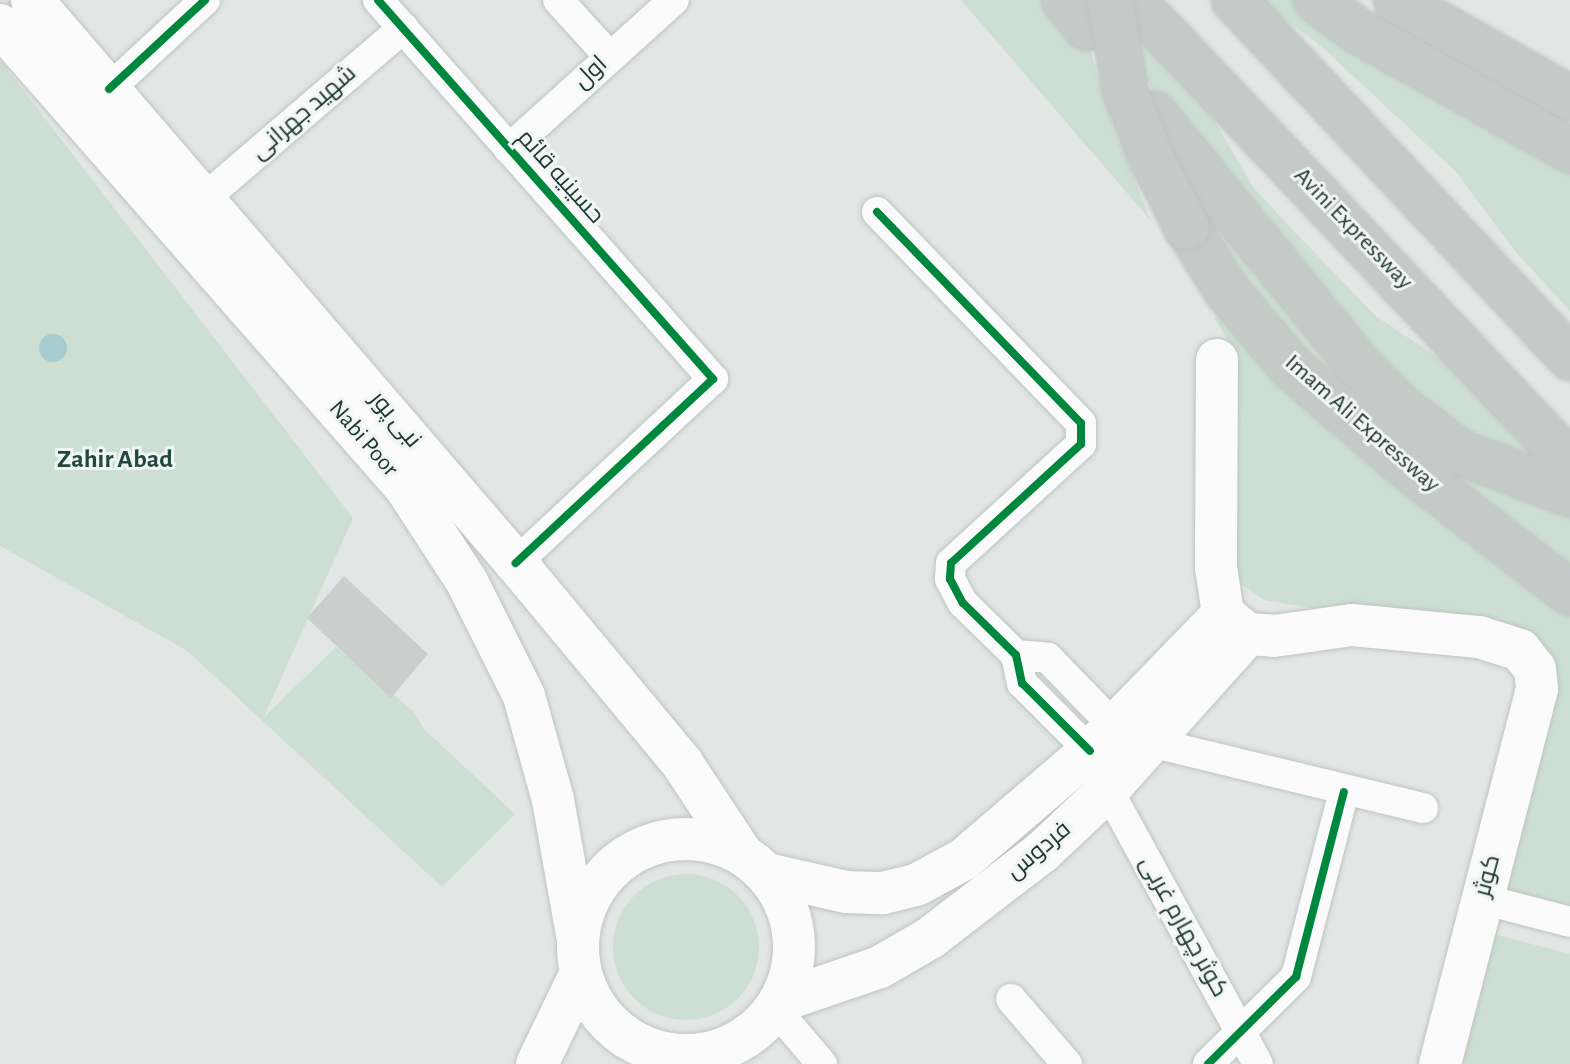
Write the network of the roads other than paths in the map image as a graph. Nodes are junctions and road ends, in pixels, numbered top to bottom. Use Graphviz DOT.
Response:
graph roads {
  1 [pos="32,0"];
  2 [pos="205,0"];
  3 [pos="378,0"];
  4 [pos="558,0"];
  5 [pos="674,0"];
  6 [pos="1133,0"];
  7 [pos="1234,0"];
  8 [pos="1316,0"];
  9 [pos="1396,0"];
  10 [pos="1087,9"];
  11 [pos="0,25"];
  12 [pos="403,28"];
  13 [pos="609,56"];
  14 [pos="109,89"];
  15 [pos="1570,98"];
  16 [pos="1154,114"];
  17 [pos="509,149"];
  18 [pos="1570,150"];
  19 [pos="206,197"];
  20 [pos="877,212"];
  21 [pos="1570,358"];
  22 [pos="1217,360"];
  23 [pos="1570,462"];
  24 [pos="1549,482"];
  25 [pos="1570,494"];
  26 [pos="516,563"];
  27 [pos="1570,593"];
  28 [pos="1235,624"];
  29 [pos="1101,738"];
  30 [pos="1150,742"];
  31 [pos="1108,790"];
  32 [pos="1344,792"];
  33 [pos="1423,808"];
  34 [pos="754,864"];
  35 [pos="1482,899"];
  36 [pos="1570,922"];
  37 [pos="579,955"];
  38 [pos="1011,999"];
  39 [pos="778,1005"];
  40 [pos="1242,1035"];
  41 [pos="696,1060"];
  42 [pos="537,1064"];
  43 [pos="822,1064"];
  44 [pos="1067,1064"];
  45 [pos="1208,1064"];
  46 [pos="1258,1064"];
  47 [pos="1440,1064"];
  1 -- 14 [label="main road, نبی پور"];
  2 -- 14 [label="street"];
  3 -- 12 [label="street, حسینیه قائم"];
  4 -- 13 [label="street"];
  5 -- 13 [label="street, اول"];
  6 -- 23 [label="highway, Avini Expressway"];
  7 -- 21 [label="highway"];
  8 -- 18 [label="highway"];
  9 -- 15 [label="highway"];
  10 -- 27 [label="highway, Imam Ali Expressway, bridge"];
  11 -- 37 [label="main road, Nabi Poor"];
  12 -- 17 [label="street, حسینیه قائم"];
  12 -- 19 [label="street, شهید جهرانی"];
  13 -- 17 [label="street, اول"];
  14 -- 19 [label="main road, نبی پور"];
  16 -- 24 [label="highway"];
  17 -- 26 [label="street, حسینیه قائم"];
  19 -- 26 [label="main road, نبی پور"];
  20 -- 29 [label="street"];
  22 -- 28 [label="main road"];
  24 -- 25 [label="highway"];
  26 -- 34 [label="main road, نبی پور"];
  28 -- 29 [label="main road, فردوس"];
  28 -- 30 [label="main road, فردوس"];
  28 -- 35 [label="main road, کوثر"];
  29 -- 34 [label="main road, فردوس"];
  30 -- 31 [label="main road, فردوس"];
  30 -- 32 [label="street"];
  31 -- 39 [label="main road, فردوس"];
  31 -- 40 [label="street, کوثر چهارم غربی"];
  32 -- 33 [label="street"];
  32 -- 40 [label="street"];
  34 -- 37 [label="main road"];
  34 -- 39 [label="main road"];
  35 -- 36 [label="street"];
  35 -- 47 [label="main road, کوثر"];
  37 -- 41 [label="main road"];
  37 -- 42 [label="main road"];
  38 -- 44 [label="street"];
  39 -- 41 [label="main road"];
  39 -- 43 [label="street"];
  40 -- 45 [label="street"];
  40 -- 46 [label="street, کوثر چهارم غربی"];
}
